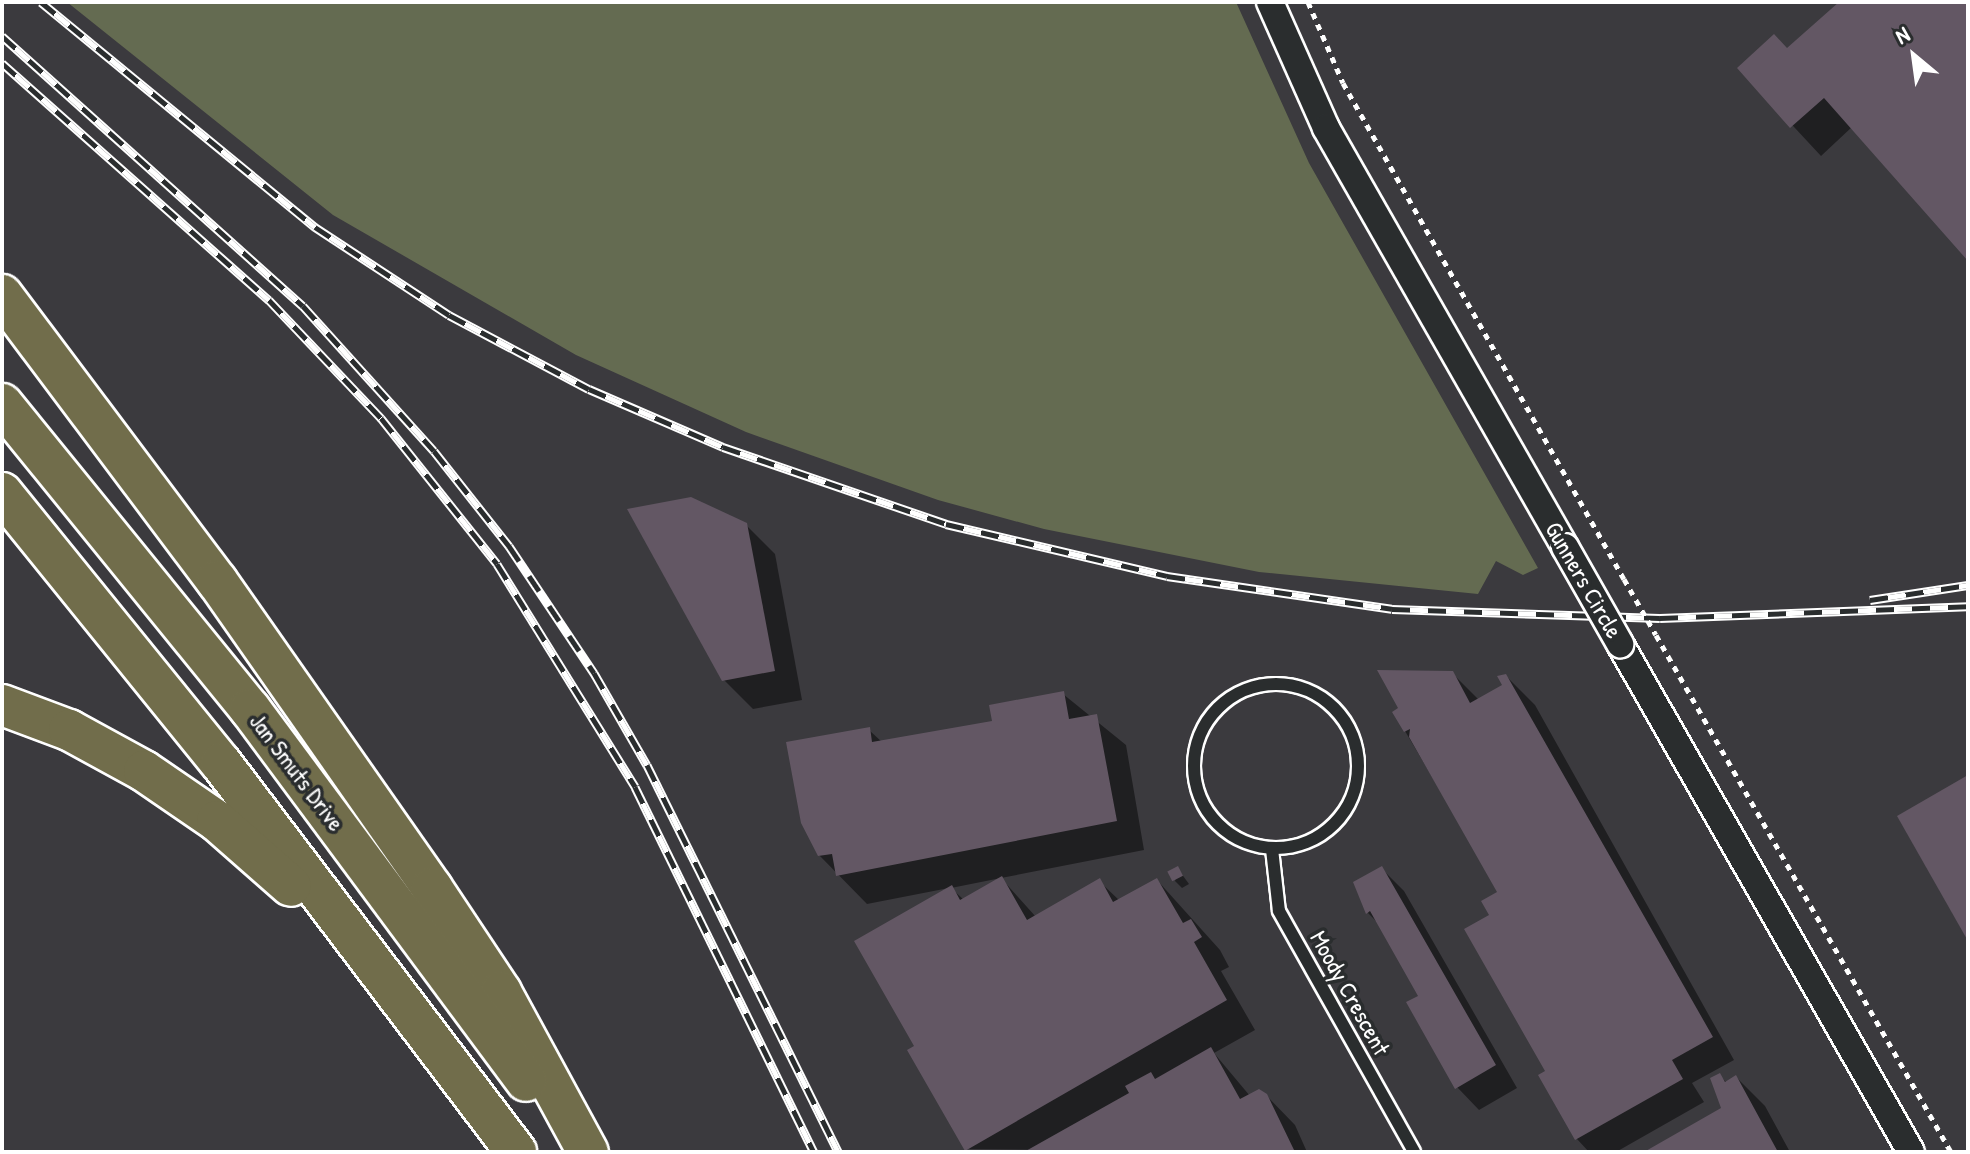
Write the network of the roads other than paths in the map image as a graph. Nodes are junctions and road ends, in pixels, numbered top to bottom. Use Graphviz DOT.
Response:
graph roads {
  1 [pos="1270,2"];
  2 [pos="2,295"];
  3 [pos="2,404"];
  4 [pos="2,493"];
  5 [pos="2,705"];
  6 [pos="1272,849"];
  7 [pos="368,956"];
  8 [pos="516,1152"];
  9 [pos="577,1152"];
  10 [pos="588,1152"];
  11 [pos="1414,1152"];
  12 [pos="1911,1152"];
  1 -- 12 [label="street, Gunners Circle, bridge"];
  2 -- 10 [label="main road"];
  3 -- 9 [label="main road, Jan Smuts Drive"];
  4 -- 7 [label="main road"];
  5 -- 7 [label="main road"];
  6 -- 6 [label="lane"];
  6 -- 11 [label="lane, Moody Crescent"];
  7 -- 8 [label="main road"];
}
